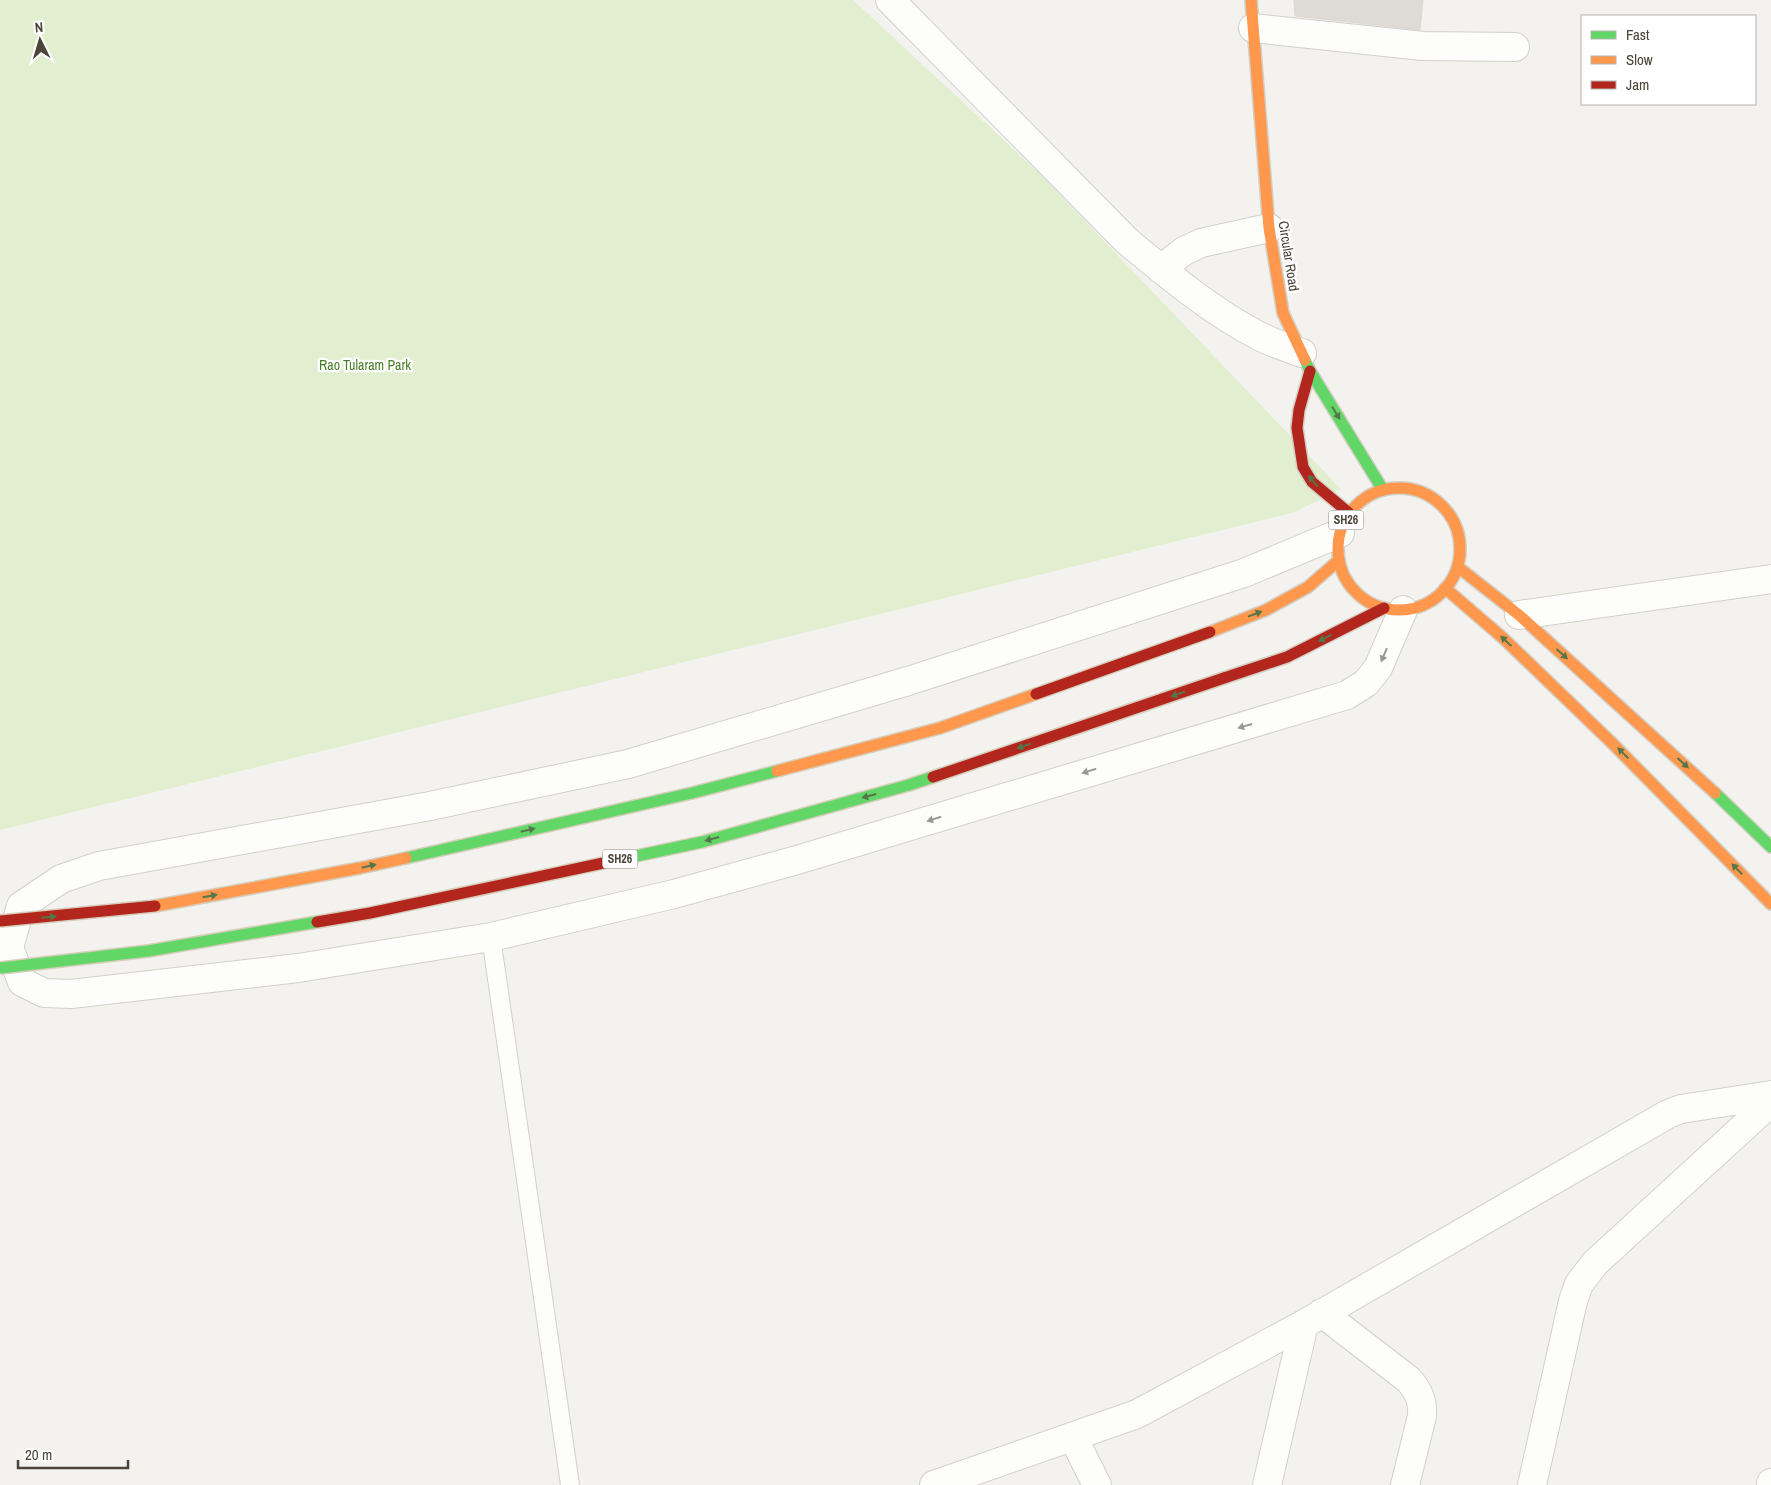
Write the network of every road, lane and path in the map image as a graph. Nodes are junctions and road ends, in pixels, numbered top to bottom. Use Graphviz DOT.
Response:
graph roads {
  1 [pos="890,0"];
  2 [pos="1252,0"];
  3 [pos="1253,28"];
  4 [pos="1514,48"];
  5 [pos="1269,228"];
  6 [pos="1161,269"];
  7 [pos="1306,362"];
  8 [pos="1384,490"];
  9 [pos="1345,523"];
  10 [pos="1339,560"];
  11 [pos="1458,567"];
  12 [pos="1771,579"];
  13 [pos="1445,588"];
  14 [pos="1394,609"];
  15 [pos="1519,615"];
  16 [pos="1771,847"];
  17 [pos="1771,904"];
  18 [pos="0,921"];
  19 [pos="491,937"];
  20 [pos="0,968"];
  21 [pos="1771,1095"];
  22 [pos="1771,1102"];
  23 [pos="1313,1318"];
  24 [pos="1073,1437"];
  25 [pos="570,1485"];
  26 [pos="934,1485"];
  27 [pos="1097,1485"];
  28 [pos="1267,1485"];
  29 [pos="1405,1485"];
  30 [pos="1532,1485"];
  1 -- 6 [label="street"];
  2 -- 3 [label="main road, Circular Road"];
  3 -- 4 [label="street"];
  3 -- 5 [label="main road, Circular Road"];
  5 -- 6 [label="street"];
  5 -- 7 [label="main road, Circular Road"];
  6 -- 7 [label="street"];
  7 -- 8 [label="main road, Circular Road, one-way"];
  9 -- 7 [label="main road, one-way"];
  8 -- 9 [label="main road, SH26"];
  8 -- 11 [label="main road, SH26"];
  9 -- 10 [label="main road, SH26"];
  9 -- 19 [label="street"];
  10 -- 14 [label="main road, SH26"];
  18 -- 10 [label="main road, one-way, bridge"];
  11 -- 13 [label="main road, SH26"];
  11 -- 15 [label="main road"];
  12 -- 15 [label="street"];
  13 -- 14 [label="main road, SH26"];
  17 -- 13 [label="main road, one-way"];
  14 -- 19 [label="street, one-way"];
  14 -- 20 [label="main road, SH26, one-way, bridge"];
  15 -- 16 [label="main road, one-way"];
  19 -- 25 [label="lane"];
  21 -- 23 [label="street"];
  22 -- 30 [label="street"];
  23 -- 24 [label="street"];
  23 -- 28 [label="street"];
  23 -- 29 [label="street"];
  24 -- 26 [label="street"];
  24 -- 27 [label="street"];
}
